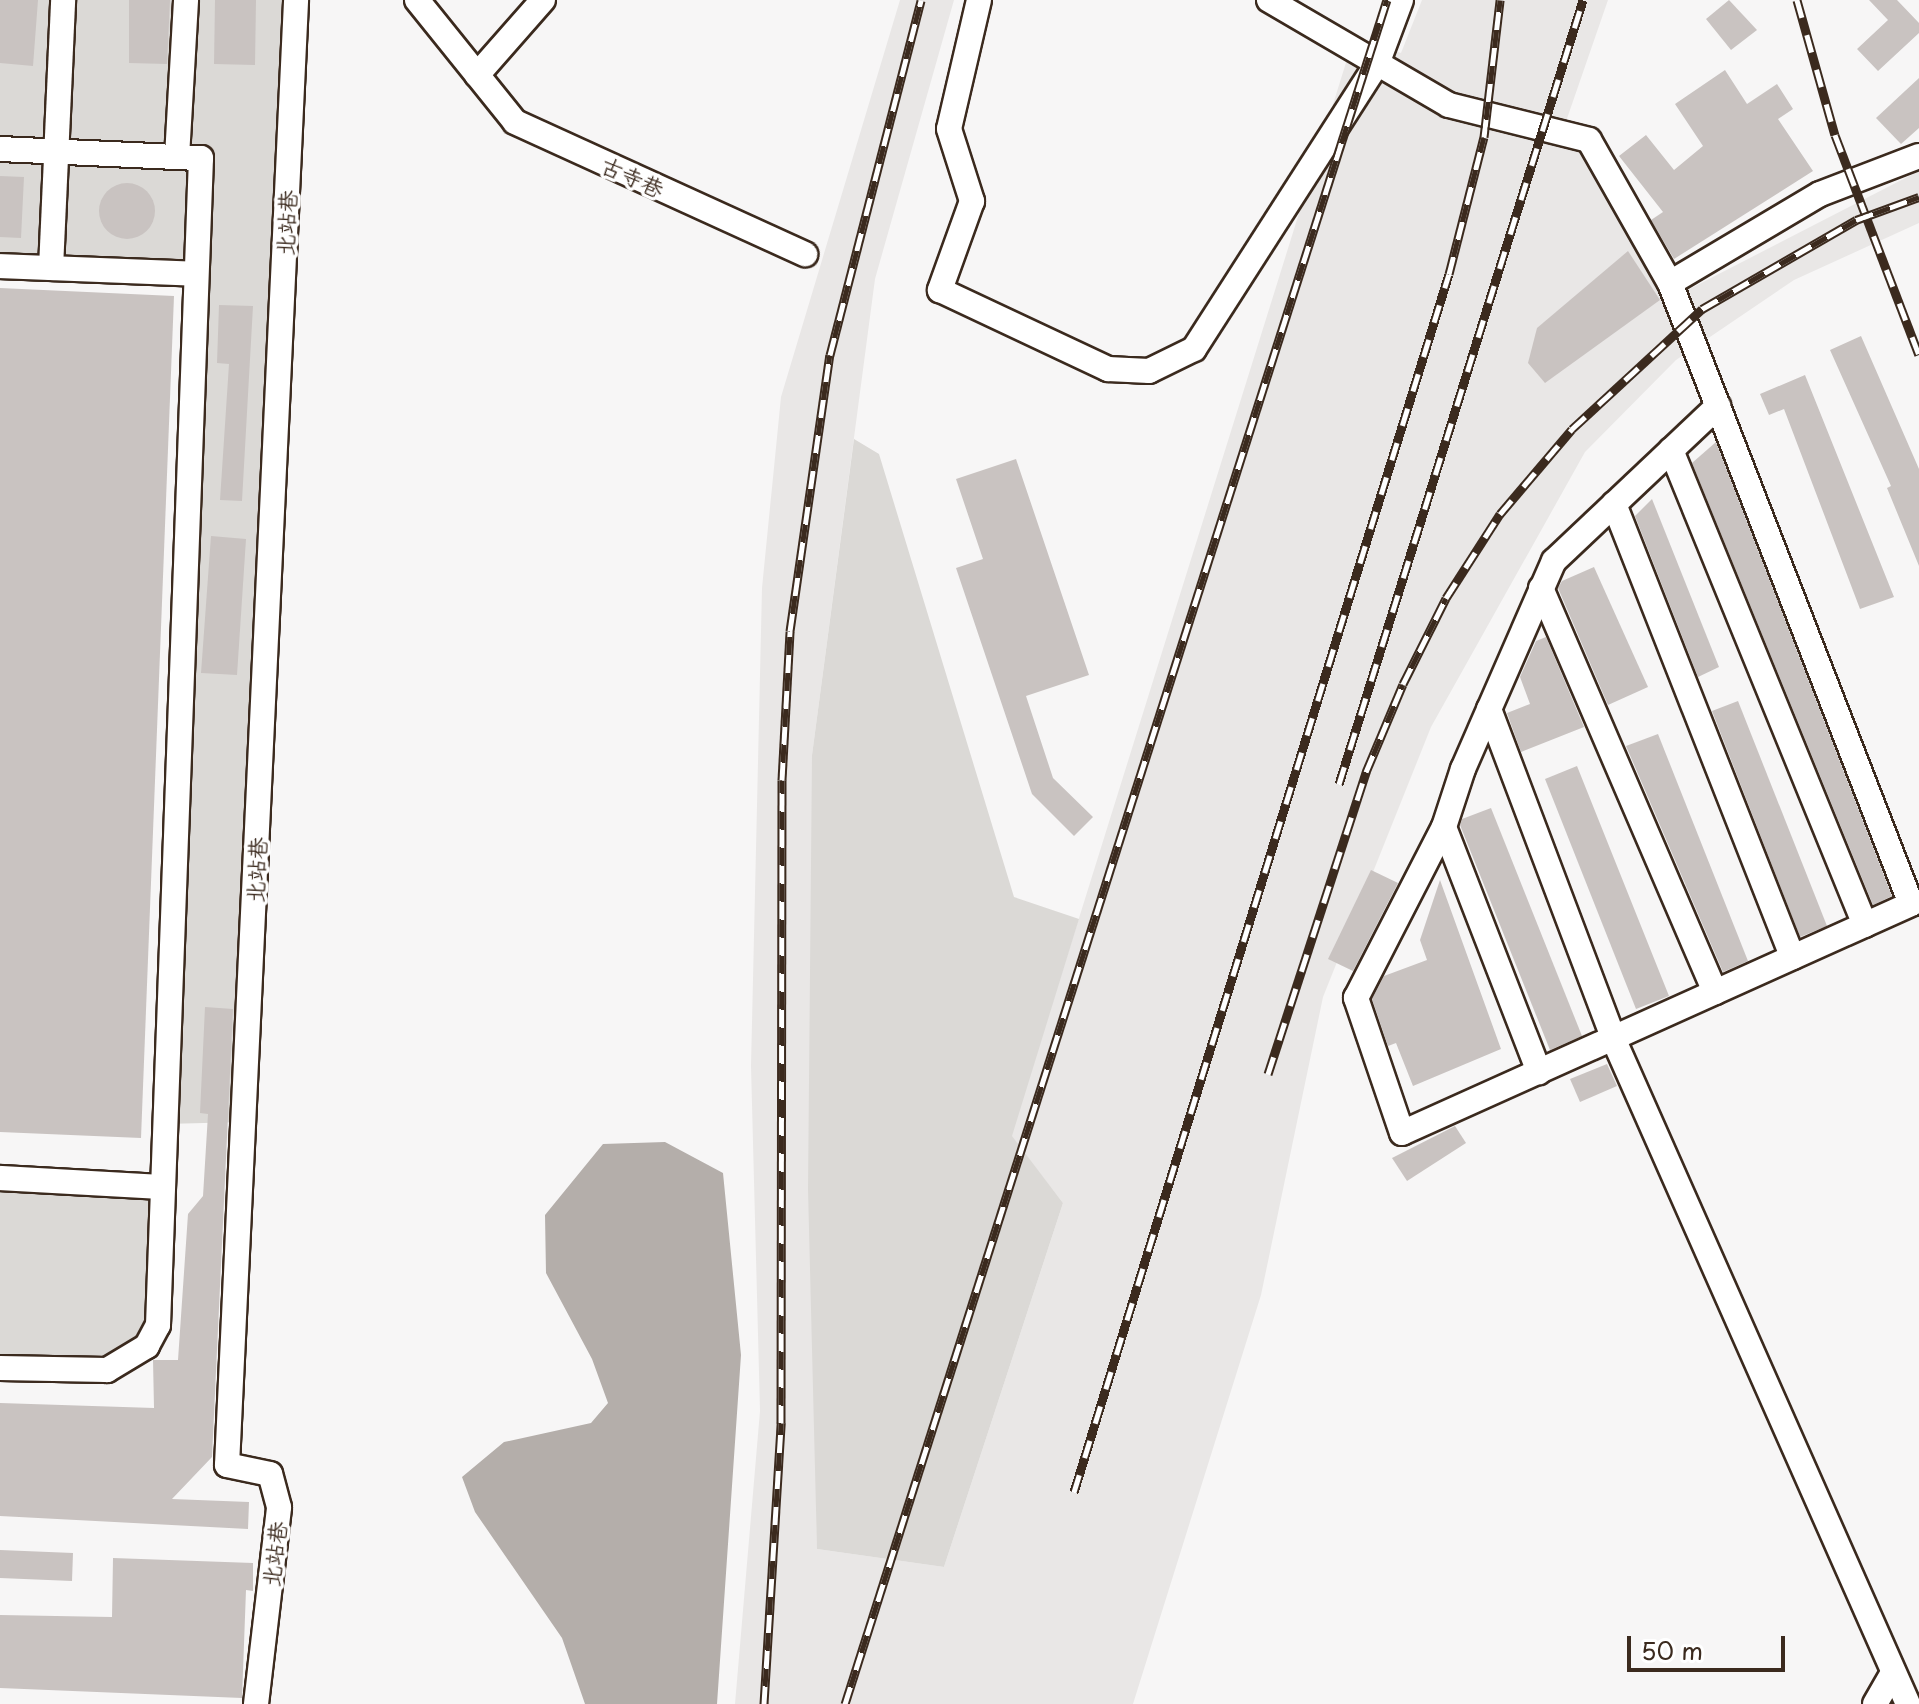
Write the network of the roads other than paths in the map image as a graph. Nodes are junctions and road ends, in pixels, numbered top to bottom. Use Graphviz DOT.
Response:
graph roads {
  1 [pos="63,0"];
  2 [pos="186,0"];
  3 [pos="296,0"];
  4 [pos="417,0"];
  5 [pos="543,0"];
  6 [pos="979,0"];
  7 [pos="1269,0"];
  8 [pos="1401,0"];
  9 [pos="1377,64"];
  10 [pos="477,75"];
  11 [pos="0,149"];
  12 [pos="55,152"];
  13 [pos="1919,156"];
  14 [pos="177,157"];
  15 [pos="805,254"];
  16 [pos="0,266"];
  17 [pos="51,268"];
  18 [pos="196,274"];
  19 [pos="1670,283"];
  20 [pos="1718,406"];
  21 [pos="1671,450"];
  22 [pos="1614,504"];
  23 [pos="1541,588"];
  24 [pos="1489,709"];
  25 [pos="1444,827"];
  26 [pos="1865,925"];
  27 [pos="1792,957"];
  28 [pos="1715,992"];
  29 [pos="1613,1038"];
  30 [pos="1539,1072"];
  31 [pos="0,1178"];
  32 [pos="163,1187"];
  33 [pos="0,1368"];
  34 [pos="1893,1673"];
  35 [pos="256,1704"];
  36 [pos="1875,1704"];
  37 [pos="1908,1704"];
  1 -- 12 [label="street"];
  2 -- 14 [label="street"];
  3 -- 35 [label="street, 北站巷"];
  4 -- 10 [label="street, 古寺巷"];
  5 -- 10 [label="street"];
  6 -- 9 [label="street"];
  7 -- 9 [label="street"];
  8 -- 9 [label="street"];
  9 -- 19 [label="street"];
  10 -- 15 [label="street, 古寺巷"];
  11 -- 12 [label="street"];
  12 -- 14 [label="street"];
  12 -- 17 [label="street"];
  13 -- 19 [label="street"];
  14 -- 18 [label="street"];
  16 -- 17 [label="street"];
  17 -- 18 [label="street"];
  18 -- 32 [label="street"];
  19 -- 20 [label="street"];
  20 -- 21 [label="street"];
  20 -- 26 [label="street"];
  21 -- 22 [label="street"];
  21 -- 26 [label="street"];
  22 -- 23 [label="street"];
  22 -- 27 [label="street"];
  23 -- 24 [label="street"];
  23 -- 28 [label="street"];
  24 -- 25 [label="street"];
  24 -- 29 [label="street"];
  25 -- 30 [label="street"];
  25 -- 30 [label="street"];
  26 -- 27 [label="street"];
  27 -- 28 [label="street"];
  28 -- 29 [label="street"];
  29 -- 30 [label="street"];
  29 -- 34 [label="street"];
  31 -- 32 [label="street"];
  32 -- 33 [label="street"];
  34 -- 36 [label="street"];
  34 -- 37 [label="street"];
}
